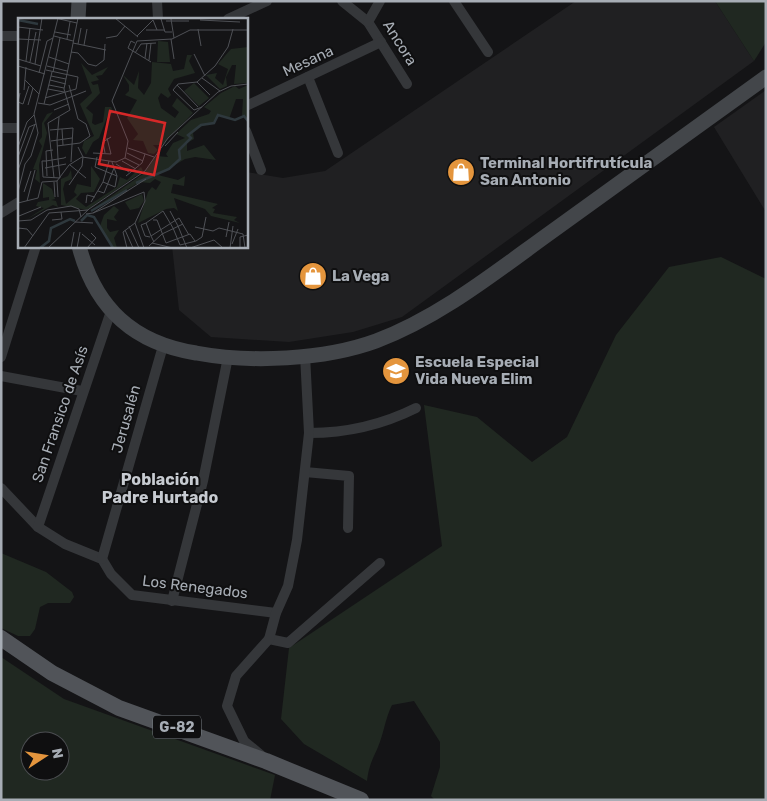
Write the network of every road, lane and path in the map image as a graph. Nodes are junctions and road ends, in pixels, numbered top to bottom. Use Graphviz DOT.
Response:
graph roads {
  1 [pos="79,1"];
  2 [pos="157,1"];
  3 [pos="267,1"];
  4 [pos="342,1"];
  5 [pos="380,1"];
  6 [pos="454,1"];
  7 [pos="78,18"];
  8 [pos="158,18"];
  9 [pos="230,18"];
  10 [pos="368,22"];
  11 [pos="1,36"];
  12 [pos="18,36"];
  13 [pos="381,42"];
  14 [pos="488,52"];
  15 [pos="308,77"];
  16 [pos="766,77"];
  17 [pos="408,84"];
  18 [pos="248,105"];
  19 [pos="1,128"];
  20 [pos="18,128"];
  21 [pos="248,136"];
  22 [pos="338,153"];
  23 [pos="261,170"];
  24 [pos="18,203"];
  25 [pos="1,213"];
  26 [pos="35,248"];
  27 [pos="80,248"];
  28 [pos="111,311"];
  29 [pos="163,346"];
  30 [pos="305,355"];
  31 [pos="228,357"];
  32 [pos="1,358"];
  33 [pos="1,376"];
  34 [pos="82,390"];
  35 [pos="416,408"];
  36 [pos="309,433"];
  37 [pos="305,472"];
  38 [pos="1,488"];
  39 [pos="38,526"];
  40 [pos="348,528"];
  41 [pos="102,559"];
  42 [pos="380,563"];
  43 [pos="172,601"];
  44 [pos="276,612"];
  45 [pos="1,638"];
  46 [pos="269,639"];
  47 [pos="266,761"];
  48 [pos="361,800"];
  1 -- 7 [label="street"];
  2 -- 8 [label="street"];
  3 -- 9 [label="street"];
  4 -- 10 [label="street, Ancora"];
  5 -- 10 [label="street"];
  6 -- 14 [label="street"];
  10 -- 13 [label="street, Ancora"];
  11 -- 12 [label="street"];
  13 -- 15 [label="street, Mesana"];
  13 -- 17 [label="street, Ancora"];
  15 -- 18 [label="street, Mesana"];
  15 -- 22 [label="street"];
  16 -- 30 [label="street"];
  19 -- 20 [label="street"];
  21 -- 23 [label="street"];
  24 -- 25 [label="street"];
  26 -- 32 [label="street"];
  27 -- 28 [label="street"];
  28 -- 29 [label="street"];
  28 -- 34 [label="street, San Fransico de Asís"];
  29 -- 31 [label="street"];
  29 -- 41 [label="street, Jerusalén"];
  30 -- 31 [label="street"];
  30 -- 36 [label="street"];
  31 -- 43 [label="street"];
  33 -- 34 [label="street"];
  34 -- 39 [label="street, San Fransico de Asís"];
  35 -- 36 [label="street"];
  36 -- 37 [label="street"];
  37 -- 40 [label="street"];
  37 -- 44 [label="street"];
  38 -- 39 [label="street"];
  39 -- 41 [label="street"];
  41 -- 43 [label="street, Los Renegados"];
  42 -- 46 [label="street"];
  43 -- 44 [label="street, Los Renegados"];
  44 -- 46 [label="street"];
  45 -- 47 [label="main road, G-82"];
  46 -- 47 [label="street"];
  47 -- 48 [label="main road, G-82"];
}
